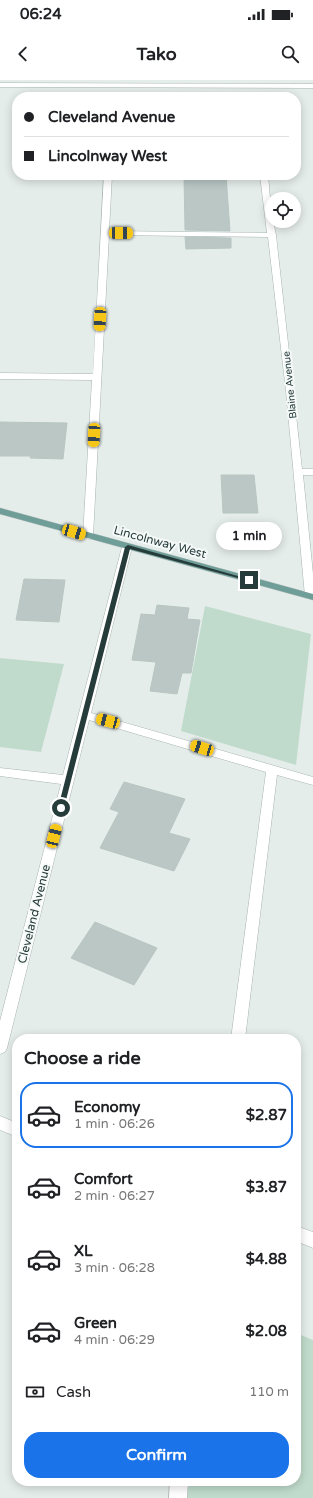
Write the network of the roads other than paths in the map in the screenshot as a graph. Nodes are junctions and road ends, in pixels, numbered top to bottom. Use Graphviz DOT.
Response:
graph roads {
  1 [pos="0,85"];
  2 [pos="112,86"];
  3 [pos="254,86"];
  4 [pos="313,86"];
  5 [pos="108,180"];
  6 [pos="265,180"];
  7 [pos="105,233"];
  8 [pos="272,235"];
  9 [pos="0,376"];
  10 [pos="97,377"];
  11 [pos="298,472"];
  12 [pos="313,472"];
  13 [pos="0,511"];
  14 [pos="88,536"];
  15 [pos="128,547"];
  16 [pos="311,596"];
  17 [pos="85,715"];
  18 [pos="272,769"];
  19 [pos="0,772"];
  20 [pos="68,780"];
  21 [pos="313,781"];
  22 [pos="239,1034"];
  23 [pos="0,1048"];
  24 [pos="0,1123"];
  25 [pos="12,1128"];
  26 [pos="301,1235"];
  27 [pos="313,1240"];
  28 [pos="179,1486"];
  29 [pos="178,1498"];
  1 -- 2 [label="street"];
  2 -- 3 [label="street"];
  3 -- 4 [label="street"];
  5 -- 7 [label="street"];
  6 -- 8 [label="street, Blaine Avenue"];
  7 -- 8 [label="street"];
  7 -- 10 [label="street"];
  8 -- 11 [label="street, Blaine Avenue"];
  9 -- 10 [label="street"];
  10 -- 14 [label="street"];
  11 -- 12 [label="street"];
  11 -- 16 [label="street, Blaine Avenue"];
  13 -- 14 [label="main road, Lincolnway West"];
  14 -- 15 [label="main road, Lincolnway West"];
  15 -- 16 [label="main road, Lincolnway West"];
  15 -- 17 [label="street, Cleveland Avenue"];
  17 -- 18 [label="street"];
  17 -- 20 [label="street, Cleveland Avenue"];
  18 -- 21 [label="street"];
  18 -- 22 [label="street"];
  19 -- 20 [label="street"];
  20 -- 23 [label="street, Cleveland Avenue"];
  24 -- 25 [label="street"];
  26 -- 27 [label="street"];
  28 -- 29 [label="street"];
}
